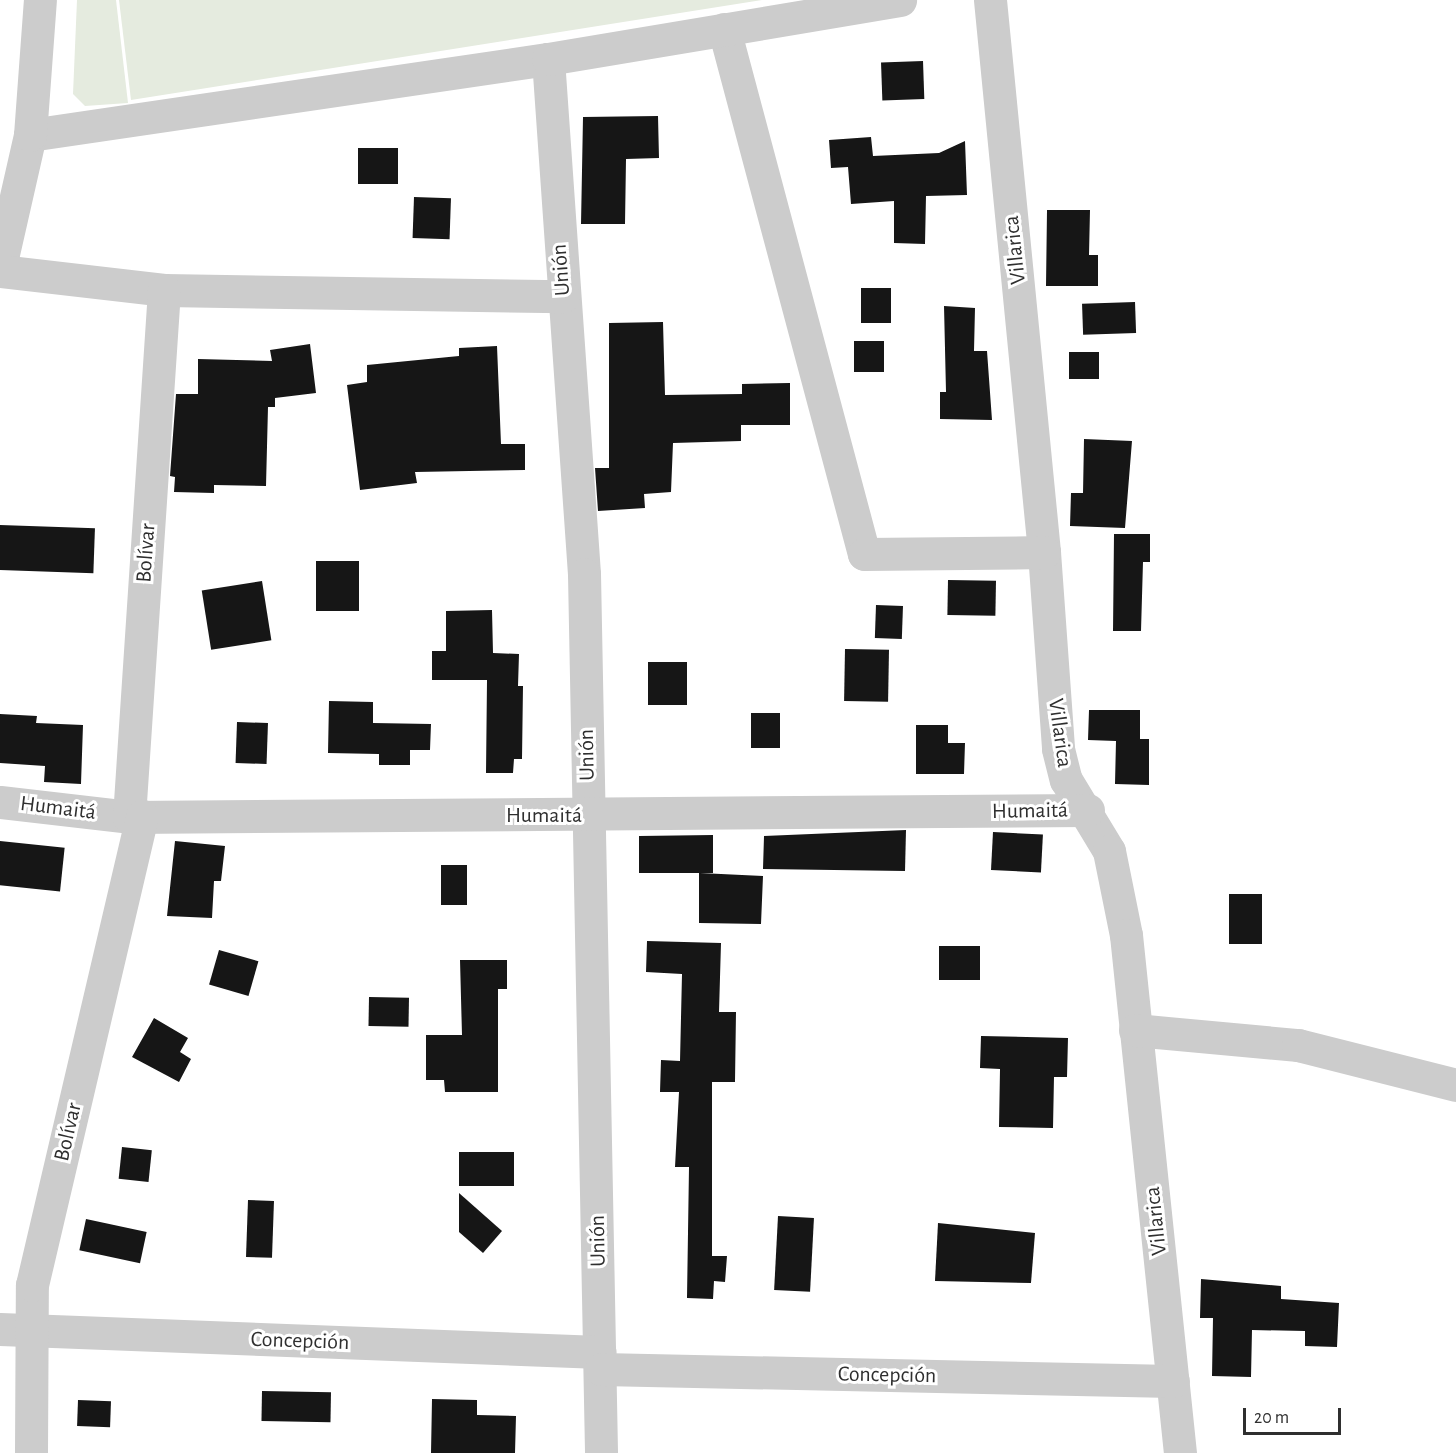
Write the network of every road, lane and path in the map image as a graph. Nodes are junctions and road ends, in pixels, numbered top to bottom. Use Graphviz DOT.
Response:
graph roads {
  1 [pos="40,0"];
  2 [pos="900,0"];
  3 [pos="990,0"];
  4 [pos="724,29"];
  5 [pos="548,59"];
  6 [pos="30,135"];
  7 [pos="0,269"];
  8 [pos="164,290"];
  9 [pos="563,296"];
  10 [pos="1044,552"];
  11 [pos="0,802"];
  12 [pos="1088,810"];
  13 [pos="588,816"];
  14 [pos="135,817"];
  15 [pos="1135,1030"];
  16 [pos="1413,1073"];
  17 [pos="1456,1084"];
  18 [pos="1456,1105"];
  19 [pos="16,1330"];
  20 [pos="600,1361"];
  21 [pos="1173,1381"];
  22 [pos="31,1453"];
  23 [pos="601,1453"];
  24 [pos="1180,1453"];
  1 -- 6 [label="street"];
  2 -- 4 [label="street"];
  3 -- 10 [label="street, Villarica"];
  4 -- 5 [label="street"];
  4 -- 10 [label="street"];
  5 -- 6 [label="street"];
  5 -- 9 [label="street, Unión"];
  6 -- 7 [label="street"];
  7 -- 8 [label="street"];
  8 -- 9 [label="street"];
  8 -- 14 [label="street, Bolívar"];
  9 -- 13 [label="street, Unión"];
  10 -- 12 [label="street, Villarica"];
  11 -- 14 [label="street, Humaitá"];
  12 -- 13 [label="street, Humaitá"];
  12 -- 15 [label="street, Villarica"];
  13 -- 14 [label="street, Humaitá"];
  13 -- 20 [label="street, Unión"];
  14 -- 19 [label="street, Bolívar"];
  15 -- 16 [label="street"];
  15 -- 21 [label="street, Villarica"];
  16 -- 17 [label="street"];
  16 -- 18 [label="street"];
  19 -- 20 [label="street, Concepción"];
  19 -- 22 [label="street, Bolívar"];
  20 -- 21 [label="street, Concepción"];
  20 -- 23 [label="street, Unión"];
  21 -- 24 [label="street, Villarica"];
}
